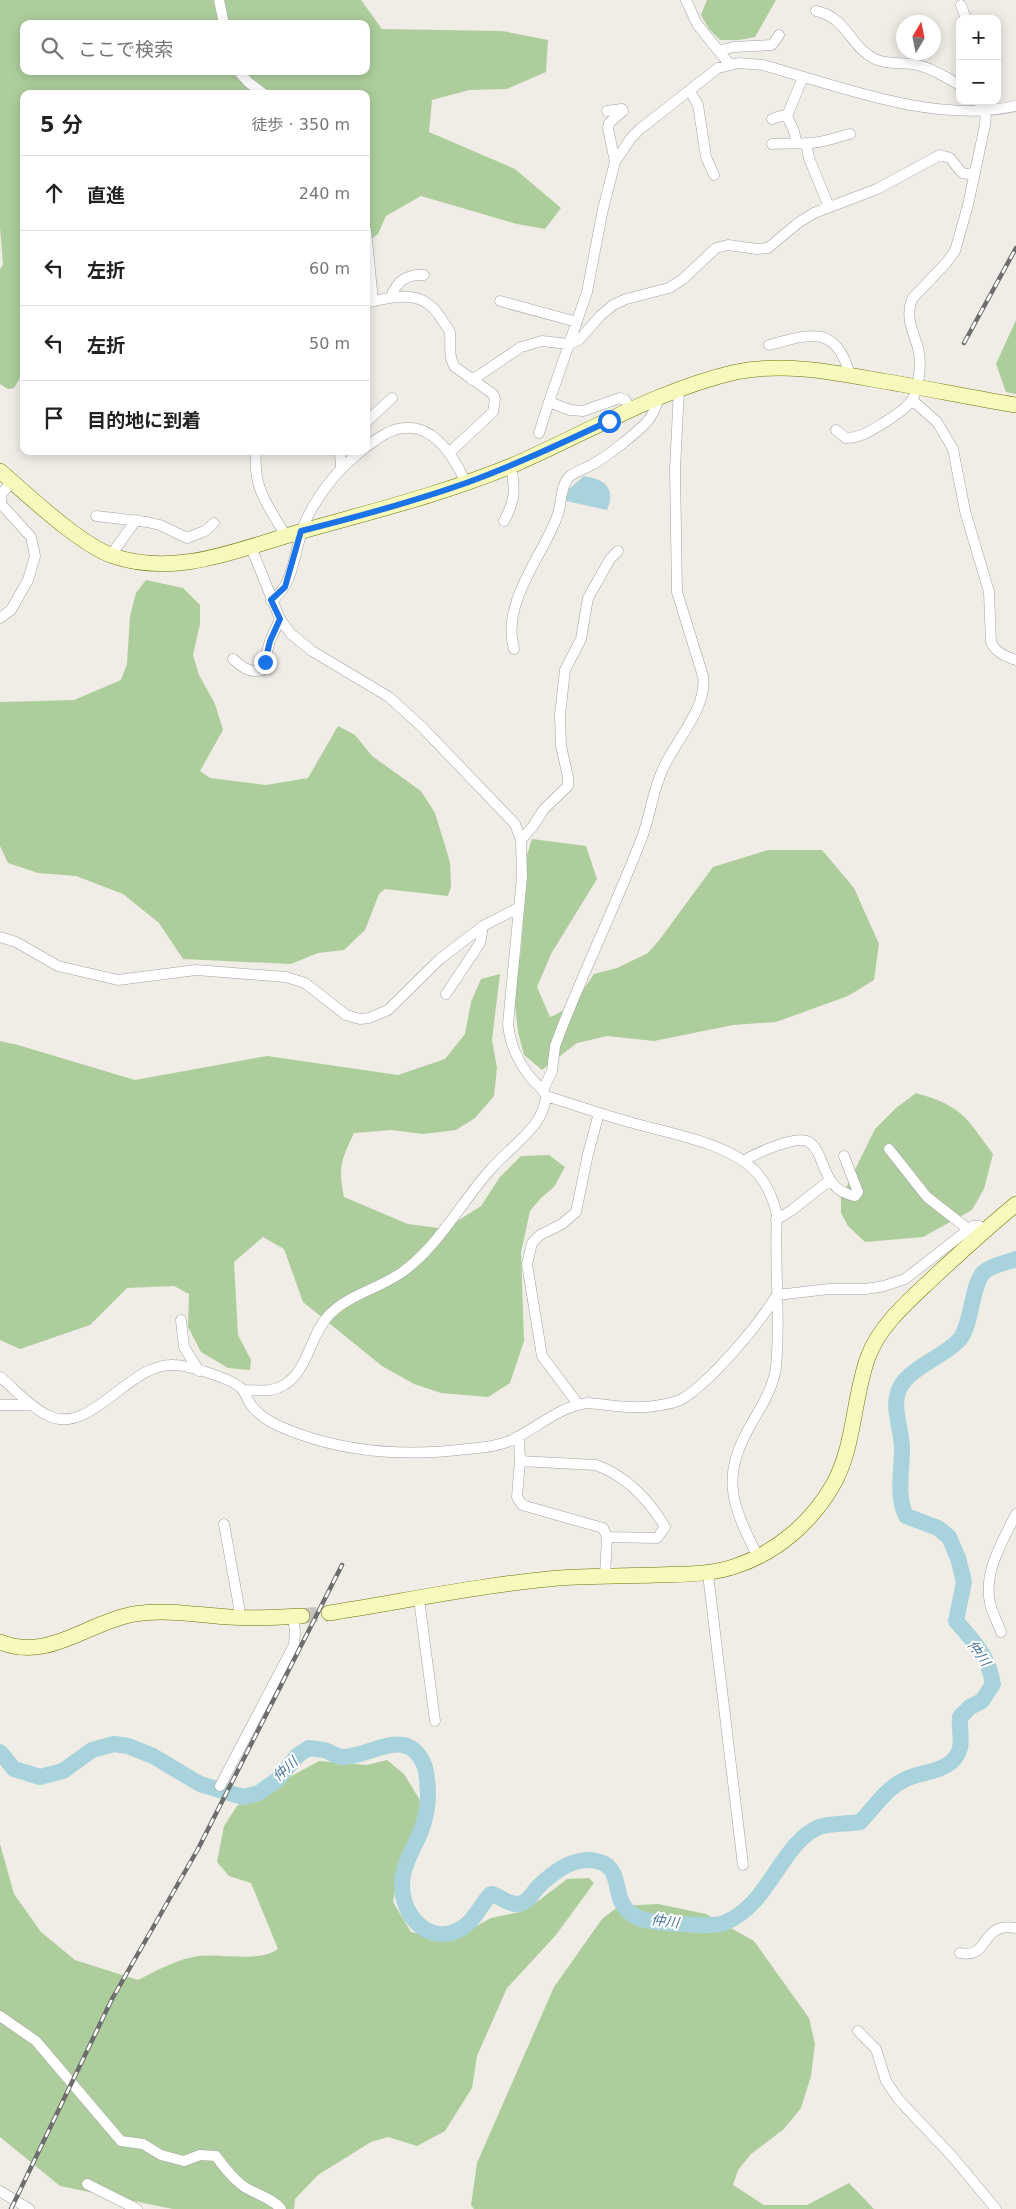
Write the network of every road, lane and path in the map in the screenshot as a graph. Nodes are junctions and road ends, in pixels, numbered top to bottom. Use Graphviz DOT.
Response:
graph roads {
  1 [pos="219,0"];
  2 [pos="686,0"];
  3 [pos="961,5"];
  4 [pos="816,11"];
  5 [pos="965,15"];
  6 [pos="223,20"];
  7 [pos="779,35"];
  8 [pos="719,51"];
  9 [pos="730,65"];
  10 [pos="242,75"];
  11 [pos="804,76"];
  12 [pos="956,83"];
  13 [pos="259,90"];
  14 [pos="690,91"];
  15 [pos="981,105"];
  16 [pos="1016,106"];
  17 [pos="607,111"];
  18 [pos="986,112"];
  19 [pos="787,116"];
  20 [pos="772,119"];
  21 [pos="850,134"];
  22 [pos="801,143"];
  23 [pos="772,144"];
  24 [pos="616,162"];
  25 [pos="975,172"];
  26 [pos="714,175"];
  27 [pos="829,207"];
  28 [pos="424,275"];
  29 [pos="391,297"];
  30 [pos="500,301"];
  31 [pos="370,302"];
  32 [pos="577,322"];
  33 [pos="570,344"];
  34 [pos="769,345"];
  35 [pos="850,375"];
  36 [pos="472,380"];
  37 [pos="679,390"];
  38 [pos="914,393"];
  39 [pos="392,398"];
  40 [pos="659,398"];
  41 [pos="550,402"];
  42 [pos="1016,405"];
  43 [pos="632,410"];
  44 [pos="370,418"];
  45 [pos="836,430"];
  46 [pos="539,433"];
  47 [pos="370,444"];
  48 [pos="450,452"];
  49 [pos="256,455"];
  50 [pos="340,455"];
  51 [pos="356,455"];
  52 [pos="511,466"];
  53 [pos="341,468"];
  54 [pos="0,471"];
  55 [pos="12,482"];
  56 [pos="466,483"];
  57 [pos="96,516"];
  58 [pos="136,520"];
  59 [pos="504,521"];
  60 [pos="214,523"];
  61 [pos="301,531"];
  62 [pos="286,536"];
  63 [pos="251,548"];
  64 [pos="618,551"];
  65 [pos="111,555"];
  66 [pos="271,600"];
  67 [pos="0,618"];
  68 [pos="280,619"];
  69 [pos="514,649"];
  70 [pos="233,659"];
  71 [pos="1016,660"];
  72 [pos="521,840"];
  73 [pos="518,908"];
  74 [pos="483,926"];
  75 [pos="0,937"];
  76 [pos="446,994"];
  77 [pos="545,1093"];
  78 [pos="598,1114"];
  79 [pos="888,1149"];
  80 [pos="844,1156"];
  81 [pos="743,1161"];
  82 [pos="830,1180"];
  83 [pos="1016,1204"];
  84 [pos="776,1220"];
  85 [pos="968,1229"];
  86 [pos="984,1230"];
  87 [pos="777,1294"];
  88 [pos="180,1320"];
  89 [pos="199,1372"];
  90 [pos="0,1377"];
  91 [pos="243,1390"];
  92 [pos="578,1404"];
  93 [pos="0,1405"];
  94 [pos="32,1405"];
  95 [pos="519,1437"];
  96 [pos="520,1461"];
  97 [pos="1016,1514"];
  98 [pos="224,1524"];
  99 [pos="607,1536"];
  100 [pos="758,1557"];
  101 [pos="708,1574"];
  102 [pos="604,1576"];
  103 [pos="418,1599"];
  104 [pos="329,1614"];
  105 [pos="298,1616"];
  106 [pos="240,1618"];
  107 [pos="1001,1632"];
  108 [pos="0,1642"];
  109 [pos="435,1721"];
  110 [pos="220,1786"];
  111 [pos="743,1865"];
  112 [pos="1016,1928"];
  113 [pos="960,1953"];
  114 [pos="0,2016"];
  115 [pos="858,2031"];
  116 [pos="87,2184"];
  117 [pos="0,2191"];
  118 [pos="29,2209"];
  119 [pos="137,2209"];
  120 [pos="281,2209"];
  121 [pos="996,2209"];
  1 -- 6 [label="street"];
  2 -- 8 [label="street"];
  3 -- 5 [label="street"];
  4 -- 12 [label="street"];
  7 -- 8 [label="street"];
  8 -- 9 [label="street"];
  9 -- 11 [label="street"];
  9 -- 14 [label="street"];
  10 -- 13 [label="street"];
  11 -- 18 [label="street"];
  11 -- 19 [label="street"];
  14 -- 24 [label="street"];
  14 -- 26 [label="street"];
  15 -- 18 [label="street"];
  16 -- 18 [label="street"];
  17 -- 24 [label="street"];
  18 -- 25 [label="street"];
  19 -- 20 [label="street"];
  19 -- 22 [label="street"];
  21 -- 22 [label="street"];
  22 -- 23 [label="street"];
  22 -- 27 [label="street"];
  24 -- 32 [label="street"];
  25 -- 27 [label="street"];
  25 -- 38 [label="street"];
  27 -- 33 [label="street"];
  28 -- 29 [label="street"];
  29 -- 31 [label="street"];
  29 -- 36 [label="street"];
  30 -- 32 [label="street"];
  32 -- 33 [label="street"];
  33 -- 36 [label="street"];
  33 -- 41 [label="street"];
  34 -- 35 [label="street"];
  35 -- 37 [label="street"];
  35 -- 38 [label="street"];
  36 -- 48 [label="street"];
  37 -- 40 [label="street"];
  37 -- 77 [label="street"];
  38 -- 42 [label="street"];
  38 -- 45 [label="street"];
  38 -- 71 [label="street"];
  39 -- 44 [label="street"];
  40 -- 43 [label="street"];
  40 -- 69 [label="street"];
  41 -- 43 [label="street"];
  41 -- 46 [label="street"];
  43 -- 52 [label="street"];
  47 -- 48 [label="street"];
  48 -- 56 [label="street"];
  49 -- 62 [label="street"];
  50 -- 53 [label="street"];
  51 -- 53 [label="street"];
  52 -- 56 [label="street"];
  52 -- 59 [label="street"];
  53 -- 61 [label="street"];
  54 -- 55 [label="street"];
  55 -- 65 [label="street"];
  55 -- 67 [label="street"];
  56 -- 61 [label="street"];
  57 -- 58 [label="street"];
  58 -- 60 [label="street"];
  58 -- 65 [label="street"];
  61 -- 62 [label="street"];
  61 -- 66 [label="street"];
  62 -- 63 [label="street"];
  63 -- 65 [label="street"];
  63 -- 66 [label="street"];
  64 -- 72 [label="street"];
  66 -- 68 [label="street"];
  68 -- 70 [label="street"];
  68 -- 72 [label="street"];
  72 -- 73 [label="street"];
  73 -- 74 [label="street"];
  73 -- 77 [label="street"];
  74 -- 75 [label="street"];
  74 -- 76 [label="street"];
  77 -- 78 [label="street"];
  77 -- 91 [label="street"];
  78 -- 81 [label="street"];
  78 -- 92 [label="street"];
  79 -- 85 [label="street"];
  80 -- 82 [label="street"];
  81 -- 82 [label="street"];
  81 -- 84 [label="street"];
  82 -- 84 [label="street"];
  83 -- 86 [label="street"];
  84 -- 87 [label="street"];
  85 -- 86 [label="street"];
  85 -- 87 [label="street"];
  86 -- 100 [label="street"];
  87 -- 92 [label="street"];
  87 -- 100 [label="street"];
  88 -- 89 [label="street"];
  89 -- 91 [label="street"];
  89 -- 94 [label="street"];
  90 -- 94 [label="street"];
  91 -- 95 [label="street"];
  92 -- 95 [label="street"];
  93 -- 94 [label="street"];
  95 -- 96 [label="street"];
  96 -- 99 [label="street"];
  96 -- 99 [label="street"];
  97 -- 107 [label="street"];
  98 -- 106 [label="street"];
  99 -- 102 [label="street"];
  100 -- 101 [label="street"];
  101 -- 102 [label="street"];
  101 -- 111 [label="street"];
  102 -- 103 [label="street"];
  103 -- 104 [label="street"];
  103 -- 109 [label="street"];
  105 -- 106 [label="street"];
  105 -- 110 [label="street"];
  106 -- 108 [label="street"];
  112 -- 113 [label="street"];
  114 -- 120 [label="street"];
  115 -- 121 [label="street"];
  116 -- 119 [label="street"];
  117 -- 118 [label="street"];
}
